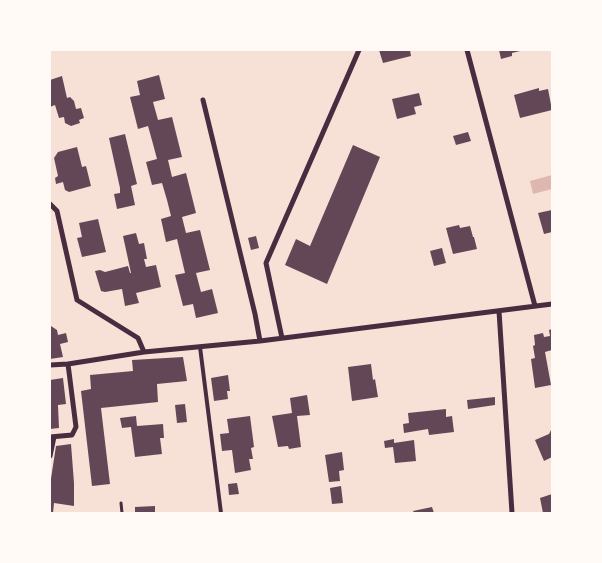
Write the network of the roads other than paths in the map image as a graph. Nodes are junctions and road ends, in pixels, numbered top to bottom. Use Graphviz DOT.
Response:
graph roads {
  1 [pos="359,50"];
  2 [pos="467,50"];
  3 [pos="203,100"];
  4 [pos="50,204"];
  5 [pos="552,304"];
  6 [pos="535,306"];
  7 [pos="499,311"];
  8 [pos="282,338"];
  9 [pos="260,341"];
  10 [pos="200,347"];
  11 [pos="144,352"];
  12 [pos="68,364"];
  13 [pos="50,365"];
  14 [pos="52,437"];
  15 [pos="50,456"];
  16 [pos="221,513"];
  17 [pos="512,513"];
  1 -- 8 [label="street"];
  2 -- 6 [label="street"];
  3 -- 9 [label="street"];
  4 -- 11 [label="street"];
  5 -- 6 [label="street"];
  6 -- 7 [label="street"];
  7 -- 8 [label="street"];
  7 -- 17 [label="street"];
  8 -- 9 [label="street"];
  9 -- 10 [label="street"];
  10 -- 11 [label="street"];
  10 -- 16 [label="lane"];
  11 -- 12 [label="street"];
  12 -- 13 [label="street"];
  12 -- 14 [label="street"];
  14 -- 15 [label="street"];
}
